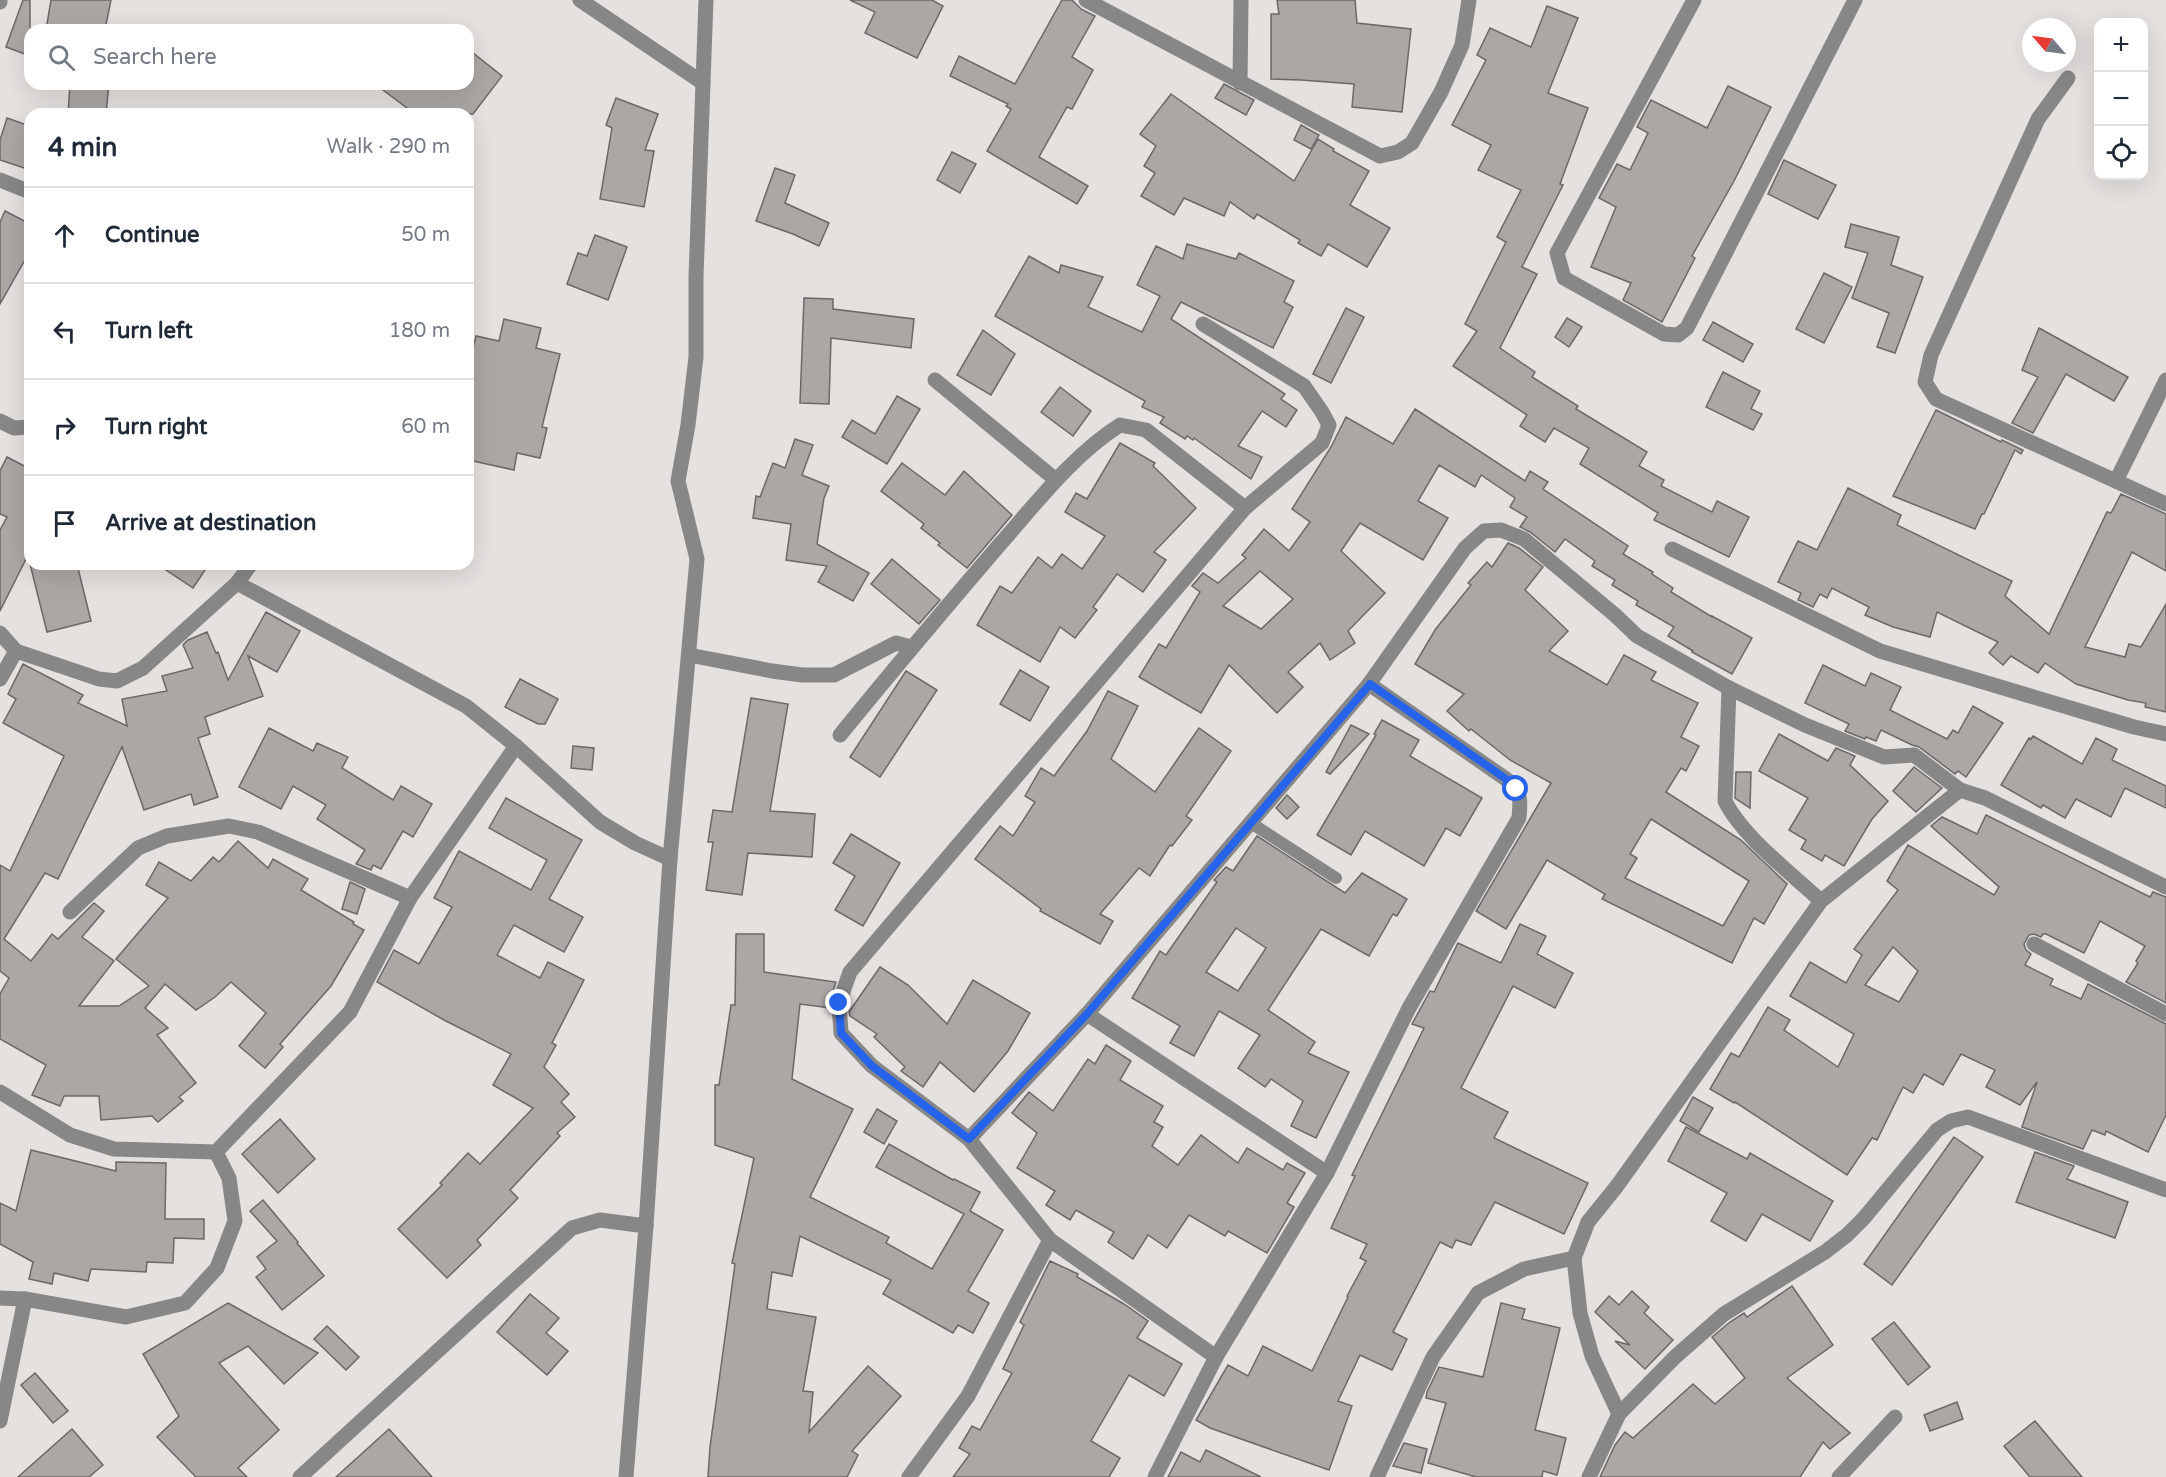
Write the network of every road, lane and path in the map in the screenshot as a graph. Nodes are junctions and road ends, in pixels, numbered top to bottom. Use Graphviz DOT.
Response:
graph roads {
  1 [pos="580,0"];
  2 [pos="706,0"];
  3 [pos="1086,0"];
  4 [pos="1241,0"];
  5 [pos="1469,0"];
  6 [pos="1694,0"];
  7 [pos="1856,0"];
  8 [pos="2068,78"];
  9 [pos="703,83"];
  10 [pos="1240,83"];
  11 [pos="0,180"];
  12 [pos="24,190"];
  13 [pos="1203,324"];
  14 [pos="935,380"];
  15 [pos="2166,380"];
  16 [pos="0,421"];
  17 [pos="24,427"];
  18 [pos="1056,480"];
  19 [pos="2116,481"];
  20 [pos="2166,504"];
  21 [pos="1245,508"];
  22 [pos="1672,549"];
  23 [pos="246,570"];
  24 [pos="237,583"];
  25 [pos="0,633"];
  26 [pos="911,647"];
  27 [pos="16,651"];
  28 [pos="690,655"];
  29 [pos="0,679"];
  30 [pos="1370,684"];
  31 [pos="1729,688"];
  32 [pos="2166,734"];
  33 [pos="840,735"];
  34 [pos="516,746"];
  35 [pos="1960,790"];
  36 [pos="1251,823"];
  37 [pos="670,859"];
  38 [pos="1336,878"];
  39 [pos="2166,887"];
  40 [pos="410,898"];
  41 [pos="1821,900"];
  42 [pos="70,912"];
  43 [pos="2034,945"];
  44 [pos="1087,1014"];
  45 [pos="2166,1014"];
  46 [pos="0,1092"];
  47 [pos="969,1139"];
  48 [pos="216,1152"];
  49 [pos="1327,1173"];
  50 [pos="2166,1190"];
  51 [pos="646,1226"];
  52 [pos="1050,1240"];
  53 [pos="1574,1258"];
  54 [pos="0,1298"];
  55 [pos="25,1299"];
  56 [pos="1216,1357"];
  57 [pos="1619,1414"];
  58 [pos="1895,1417"];
  59 [pos="0,1421"];
  60 [pos="300,1477"];
  61 [pos="626,1477"];
  62 [pos="909,1477"];
  63 [pos="1155,1477"];
  64 [pos="1377,1477"];
  65 [pos="1589,1477"];
  66 [pos="1839,1477"];
  1 -- 9 [label="street"];
  2 -- 9 [label="street"];
  3 -- 10 [label="street"];
  4 -- 10 [label="street"];
  5 -- 10 [label="street"];
  6 -- 7 [label="street"];
  8 -- 19 [label="street"];
  9 -- 28 [label="street"];
  11 -- 12 [label="street"];
  13 -- 21 [label="street"];
  14 -- 18 [label="street"];
  15 -- 19 [label="street"];
  16 -- 17 [label="street"];
  18 -- 21 [label="street"];
  18 -- 26 [label="street"];
  19 -- 20 [label="street"];
  21 -- 47 [label="street"];
  22 -- 32 [label="street"];
  23 -- 24 [label="street"];
  24 -- 27 [label="street"];
  24 -- 34 [label="street"];
  25 -- 27 [label="street"];
  26 -- 28 [label="street"];
  26 -- 33 [label="street"];
  27 -- 29 [label="street"];
  28 -- 37 [label="street"];
  30 -- 31 [label="street"];
  30 -- 36 [label="street"];
  30 -- 49 [label="street"];
  31 -- 35 [label="street"];
  31 -- 41 [label="street"];
  34 -- 37 [label="street"];
  34 -- 40 [label="street"];
  35 -- 39 [label="street"];
  35 -- 41 [label="street"];
  36 -- 38 [label="lane"];
  36 -- 44 [label="street"];
  37 -- 51 [label="street"];
  40 -- 42 [label="street"];
  40 -- 48 [label="street"];
  41 -- 53 [label="street"];
  43 -- 45 [label="street"];
  44 -- 47 [label="street"];
  44 -- 49 [label="street"];
  46 -- 48 [label="street"];
  47 -- 52 [label="street"];
  48 -- 55 [label="street"];
  49 -- 56 [label="street"];
  50 -- 57 [label="street"];
  51 -- 60 [label="street"];
  51 -- 61 [label="street"];
  52 -- 56 [label="street"];
  52 -- 62 [label="street"];
  53 -- 57 [label="street"];
  53 -- 64 [label="street"];
  54 -- 55 [label="street"];
  55 -- 59 [label="street"];
  56 -- 63 [label="street"];
  57 -- 65 [label="street"];
  58 -- 66 [label="street"];
}
